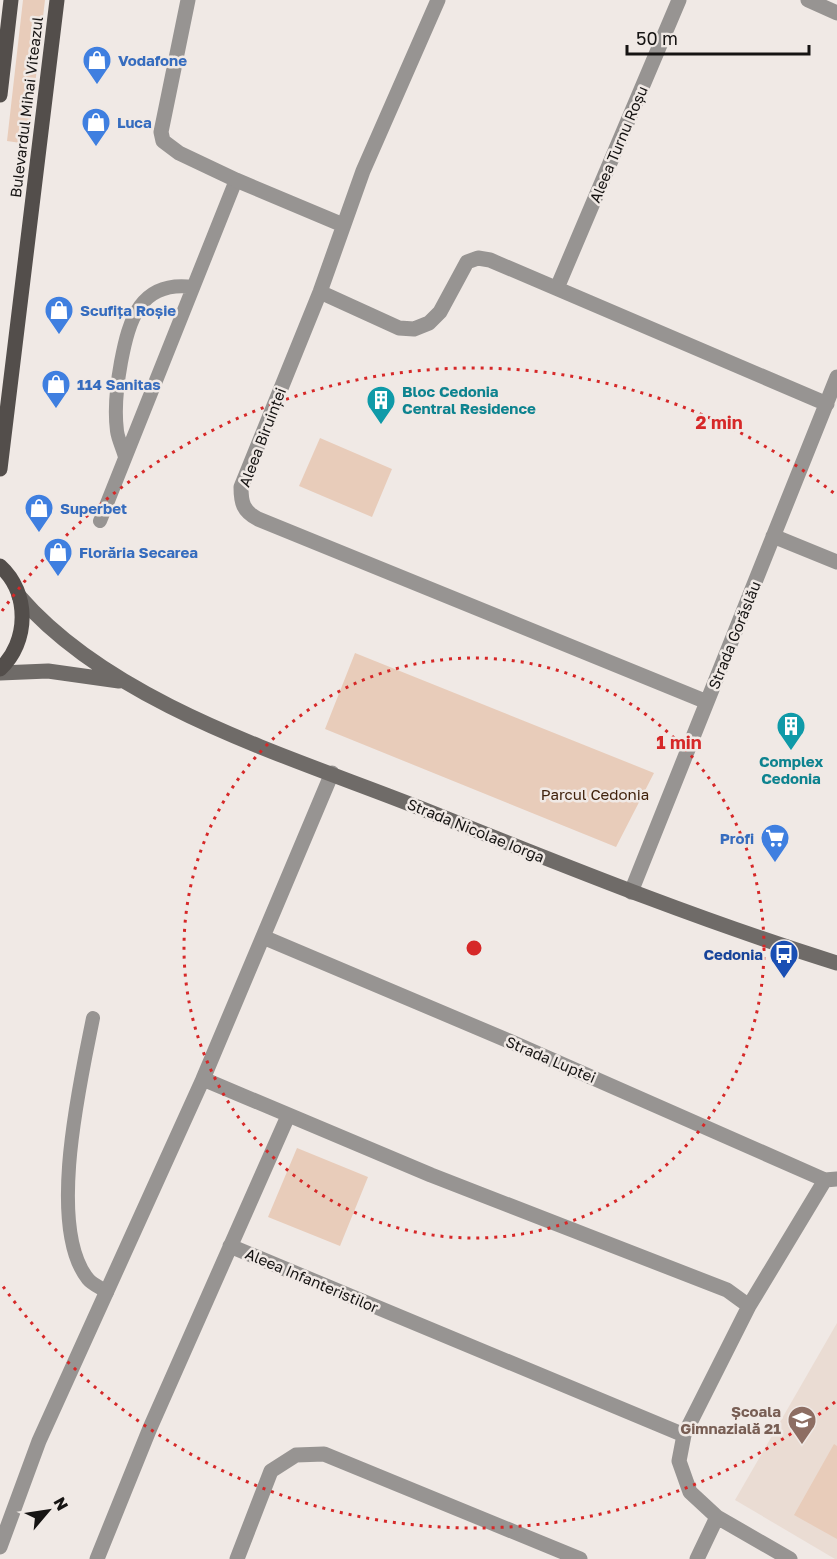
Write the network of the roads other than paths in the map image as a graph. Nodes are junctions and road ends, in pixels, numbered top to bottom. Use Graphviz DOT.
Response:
graph roads {
  1 [pos="11,0"];
  2 [pos="57,0"];
  3 [pos="188,0"];
  4 [pos="438,0"];
  5 [pos="679,0"];
  6 [pos="808,0"];
  7 [pos="837,12"];
  8 [pos="0,94"];
  9 [pos="236,180"];
  10 [pos="344,225"];
  11 [pos="193,287"];
  12 [pos="557,288"];
  13 [pos="320,292"];
  14 [pos="837,378"];
  15 [pos="826,404"];
  16 [pos="125,457"];
  17 [pos="0,469"];
  18 [pos="100,521"];
  19 [pos="773,536"];
  20 [pos="837,562"];
  21 [pos="0,566"];
  22 [pos="20,596"];
  23 [pos="0,671"];
  24 [pos="122,681"];
  25 [pos="707,702"];
  26 [pos="332,773"];
  27 [pos="631,892"];
  28 [pos="263,937"];
  29 [pos="837,963"];
  30 [pos="93,1018"];
  31 [pos="203,1079"];
  32 [pos="288,1116"];
  33 [pos="831,1179"];
  34 [pos="230,1246"];
  35 [pos="106,1292"];
  36 [pos="749,1306"];
  37 [pos="684,1435"];
  38 [pos="717,1517"];
  39 [pos="0,1547"];
  40 [pos="574,1558"];
  41 [pos="97,1559"];
  42 [pos="237,1559"];
  43 [pos="697,1559"];
  44 [pos="790,1559"];
  1 -- 8 [label="main road, Bulevardul Mihai Viteazul"];
  2 -- 17 [label="main road, Bulevardul Mihai Viteazul"];
  3 -- 9 [label="street"];
  4 -- 10 [label="street, Aleea Biruinței"];
  5 -- 12 [label="street, Aleea Turnu Roșu"];
  6 -- 7 [label="street"];
  9 -- 10 [label="street"];
  9 -- 11 [label="lane"];
  10 -- 13 [label="street, Aleea Biruinței"];
  11 -- 16 [label="lane"];
  11 -- 16 [label="lane"];
  12 -- 13 [label="street"];
  12 -- 15 [label="street"];
  13 -- 25 [label="street, Aleea Biruinței"];
  14 -- 15 [label="street, Strada Gorăslău"];
  15 -- 19 [label="street, Strada Gorăslău"];
  16 -- 18 [label="lane"];
  19 -- 20 [label="street"];
  19 -- 25 [label="street, Strada Gorăslău"];
  21 -- 22 [label="main road"];
  22 -- 23 [label="main road"];
  22 -- 24 [label="main road, Strada Nicolae Iorga"];
  23 -- 24 [label="main road, Strada Nicolae Iorga"];
  24 -- 26 [label="main road, Strada Nicolae Iorga"];
  25 -- 27 [label="street, Strada Gorăslău"];
  26 -- 27 [label="main road, Strada Nicolae Iorga"];
  26 -- 28 [label="street"];
  27 -- 29 [label="main road, Strada Nicolae Iorga"];
  28 -- 31 [label="street"];
  28 -- 33 [label="street, Strada Luptei"];
  30 -- 35 [label="lane"];
  31 -- 32 [label="street"];
  31 -- 35 [label="street"];
  32 -- 34 [label="street, Aleea Infanteristilor"];
  32 -- 36 [label="street"];
  33 -- 36 [label="street"];
  34 -- 37 [label="street, Aleea Infanteristilor"];
  34 -- 41 [label="street"];
  35 -- 39 [label="street"];
  36 -- 37 [label="street"];
  37 -- 38 [label="street"];
  38 -- 43 [label="street"];
  38 -- 44 [label="street"];
  40 -- 42 [label="street"];
}
